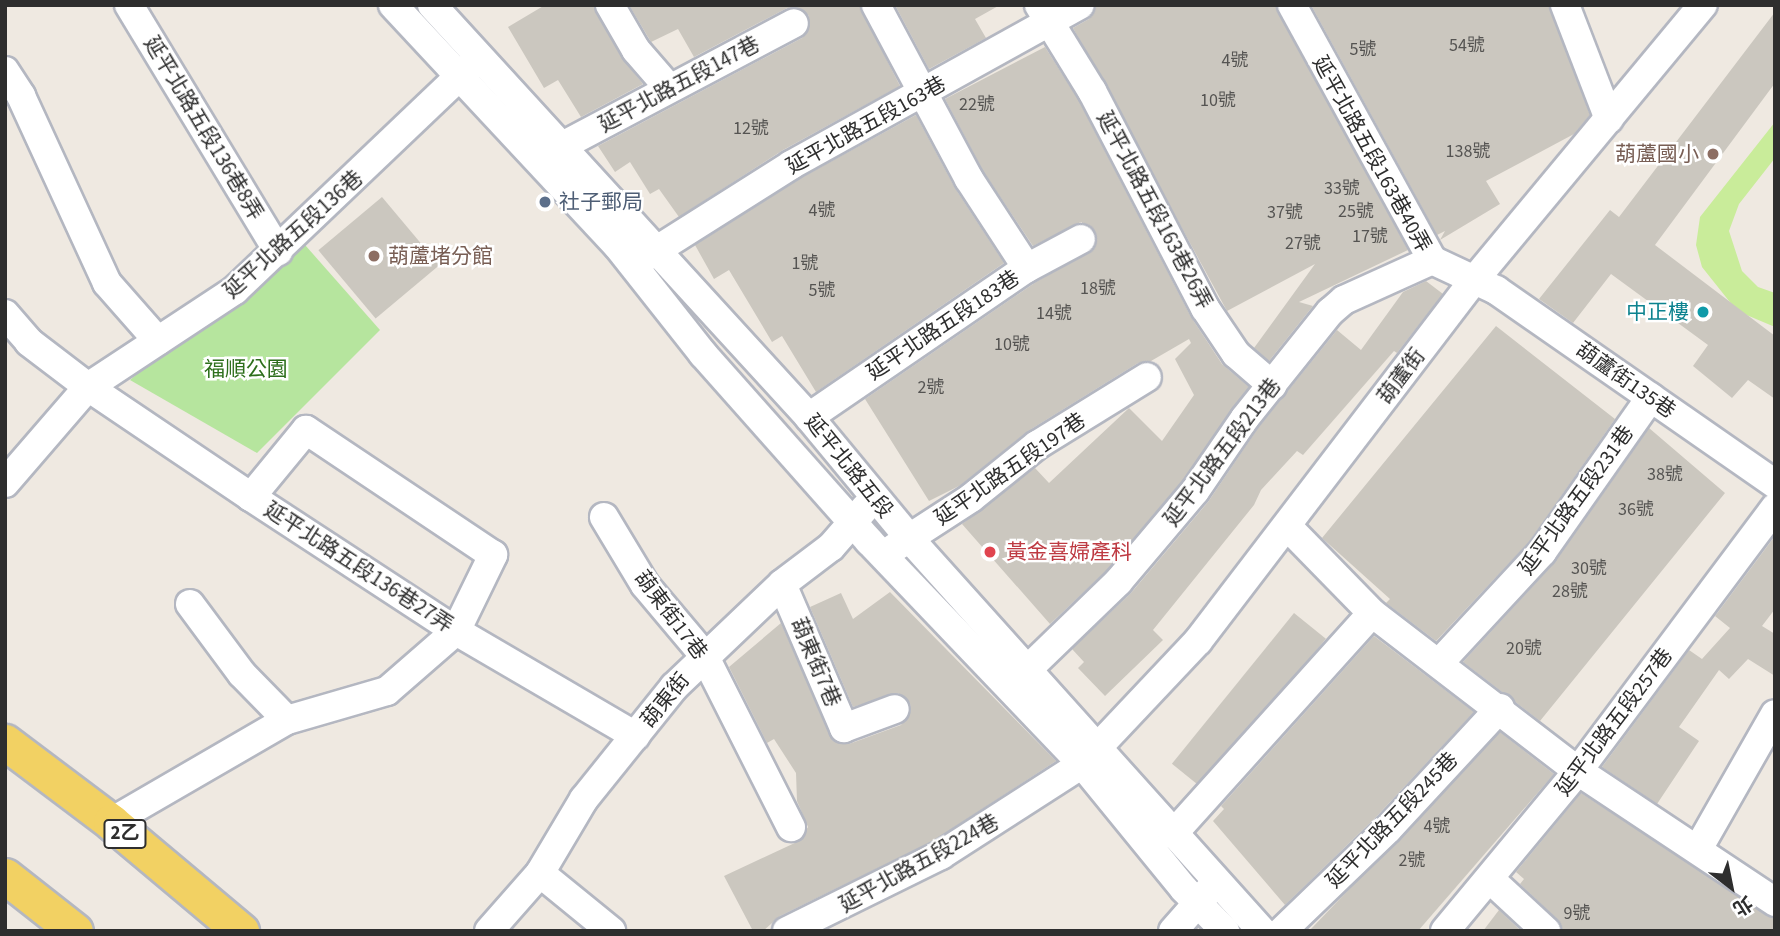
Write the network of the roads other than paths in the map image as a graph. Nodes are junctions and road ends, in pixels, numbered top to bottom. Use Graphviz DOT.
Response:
graph roads {
  1 [pos="129,5"];
  2 [pos="393,5"];
  3 [pos="432,5"];
  4 [pos="610,5"];
  5 [pos="876,5"];
  6 [pos="1080,5"];
  7 [pos="1292,5"];
  8 [pos="1565,5"];
  9 [pos="1699,10"];
  10 [pos="1044,14"];
  11 [pos="794,23"];
  12 [pos="480,56"];
  13 [pos="5,71"];
  14 [pos="458,76"];
  15 [pos="668,87"];
  16 [pos="923,93"];
  17 [pos="1609,118"];
  18 [pos="564,145"];
  19 [pos="1081,239"];
  20 [pos="278,251"];
  21 [pos="645,257"];
  22 [pos="1432,260"];
  23 [pos="1027,268"];
  24 [pos="1476,278"];
  25 [pos="5,314"];
  26 [pos="158,341"];
  27 [pos="1147,377"];
  28 [pos="1272,385"];
  29 [pos="88,387"];
  30 [pos="1651,397"];
  31 [pos="809,417"];
  32 [pos="5,484"];
  33 [pos="1775,484"];
  34 [pos="251,497"];
  35 [pos="874,498"];
  36 [pos="1775,508"];
  37 [pos="604,517"];
  38 [pos="853,522"];
  39 [pos="1287,526"];
  40 [pos="909,538"];
  41 [pos="883,556"];
  42 [pos="782,584"];
  43 [pos="190,604"];
  44 [pos="1372,613"];
  45 [pos="456,631"];
  46 [pos="704,654"];
  47 [pos="1441,661"];
  48 [pos="1028,669"];
  49 [pos="1500,708"];
  50 [pos="895,709"];
  51 [pos="1775,713"];
  52 [pos="287,720"];
  53 [pos="636,736"];
  54 [pos="5,742"];
  55 [pos="1090,754"];
  56 [pos="1578,771"];
  57 [pos="111,822"];
  58 [pos="791,827"];
  59 [pos="1173,834"];
  60 [pos="1698,849"];
  61 [pos="540,873"];
  62 [pos="5,876"];
  63 [pos="1491,880"];
  64 [pos="1207,893"];
  65 [pos="1775,902"];
  66 [pos="75,931"];
  67 [pos="241,931"];
  68 [pos="489,931"];
  69 [pos="611,931"];
  70 [pos="787,931"];
  71 [pos="1173,931"];
  72 [pos="1225,931"];
  73 [pos="1262,931"];
  74 [pos="1282,931"];
  75 [pos="1445,931"];
  76 [pos="1546,931"];
  1 -- 20 [label="street, 延平北路五段136巷8弄"];
  2 -- 14 [label="street"];
  3 -- 12 [label="street, 延平北路五段"];
  4 -- 15 [label="street"];
  5 -- 16 [label="street"];
  6 -- 10 [label="street, 延平北路五段163巷"];
  7 -- 22 [label="street, 延平北路五段163巷40弄"];
  8 -- 17 [label="street"];
  9 -- 17 [label="street, 葫蘆街"];
  10 -- 16 [label="street, 延平北路五段163巷"];
  10 -- 28 [label="street, 延平北路五段163巷26弄"];
  11 -- 15 [label="street, 延平北路五段147巷"];
  12 -- 14 [label="street, 延平北路五段136巷"];
  12 -- 18 [label="street, 延平北路五段"];
  13 -- 26 [label="street"];
  14 -- 20 [label="street, 延平北路五段136巷"];
  14 -- 21 [label="street"];
  15 -- 18 [label="street, 延平北路五段147巷"];
  16 -- 21 [label="street, 延平北路五段163巷"];
  16 -- 23 [label="street"];
  17 -- 24 [label="street, 葫蘆街"];
  18 -- 21 [label="street, 延平北路五段"];
  19 -- 23 [label="street, 延平北路五段183巷"];
  20 -- 26 [label="street, 延平北路五段136巷"];
  21 -- 31 [label="street, 延平北路五段"];
  21 -- 38 [label="street"];
  22 -- 24 [label="street, 延平北路五段163巷40弄"];
  22 -- 28 [label="street, 延平北路五段213巷"];
  23 -- 31 [label="street, 延平北路五段183巷"];
  24 -- 30 [label="street, 葫蘆街135巷"];
  24 -- 39 [label="street, 葫蘆街"];
  25 -- 29 [label="street, 延平北路五段136巷27弄"];
  26 -- 29 [label="street, 延平北路五段136巷"];
  27 -- 40 [label="street, 延平北路五段197巷"];
  28 -- 48 [label="street, 延平北路五段213巷"];
  29 -- 32 [label="street, 延平北路五段136巷"];
  29 -- 34 [label="street, 延平北路五段136巷27弄"];
  30 -- 33 [label="street, 葫蘆街135巷"];
  30 -- 47 [label="street, 延平北路五段231巷"];
  31 -- 35 [label="street, 延平北路五段"];
  34 -- 45 [label="street, 延平北路五段136巷27弄"];
  34 -- 45 [label="street"];
  35 -- 38 [label="street, 葫東街"];
  35 -- 40 [label="street, 延平北路五段"];
  36 -- 56 [label="street, 延平北路五段257巷"];
  37 -- 46 [label="street, 葫東街17巷"];
  38 -- 41 [label="street"];
  38 -- 42 [label="street, 葫東街"];
  39 -- 44 [label="street"];
  39 -- 55 [label="street, 葫蘆街"];
  40 -- 41 [label="street, 延平北路五段197巷"];
  40 -- 48 [label="street, 延平北路五段"];
  41 -- 55 [label="street"];
  42 -- 46 [label="street, 葫東街"];
  42 -- 50 [label="street, 葫東街7巷"];
  43 -- 52 [label="street"];
  44 -- 47 [label="street"];
  44 -- 59 [label="street"];
  45 -- 52 [label="street"];
  45 -- 53 [label="street, 延平北路五段136巷27弄"];
  46 -- 53 [label="street, 葫東街"];
  46 -- 58 [label="street, 葫東街17巷"];
  47 -- 49 [label="street"];
  48 -- 55 [label="street, 延平北路五段"];
  49 -- 56 [label="street"];
  49 -- 74 [label="street, 延平北路五段245巷"];
  51 -- 60 [label="street"];
  52 -- 57 [label="street"];
  53 -- 61 [label="street, 葫東街"];
  54 -- 57 [label="main road, 2乙"];
  55 -- 59 [label="street, 延平北路五段"];
  55 -- 64 [label="street, 延平北路五段"];
  55 -- 70 [label="street, 延平北路五段224巷"];
  56 -- 60 [label="street"];
  56 -- 63 [label="street, 延平北路五段257巷"];
  57 -- 67 [label="main road, 2乙"];
  59 -- 64 [label="street, 延平北路五段"];
  60 -- 65 [label="street"];
  61 -- 68 [label="street, 葫東街"];
  61 -- 69 [label="street"];
  62 -- 66 [label="main road"];
  63 -- 75 [label="street, 延平北路五段257巷"];
  63 -- 76 [label="street"];
  64 -- 71 [label="street"];
  64 -- 72 [label="street, 延平北路五段"];
  64 -- 73 [label="street, 延平北路五段"];
}
